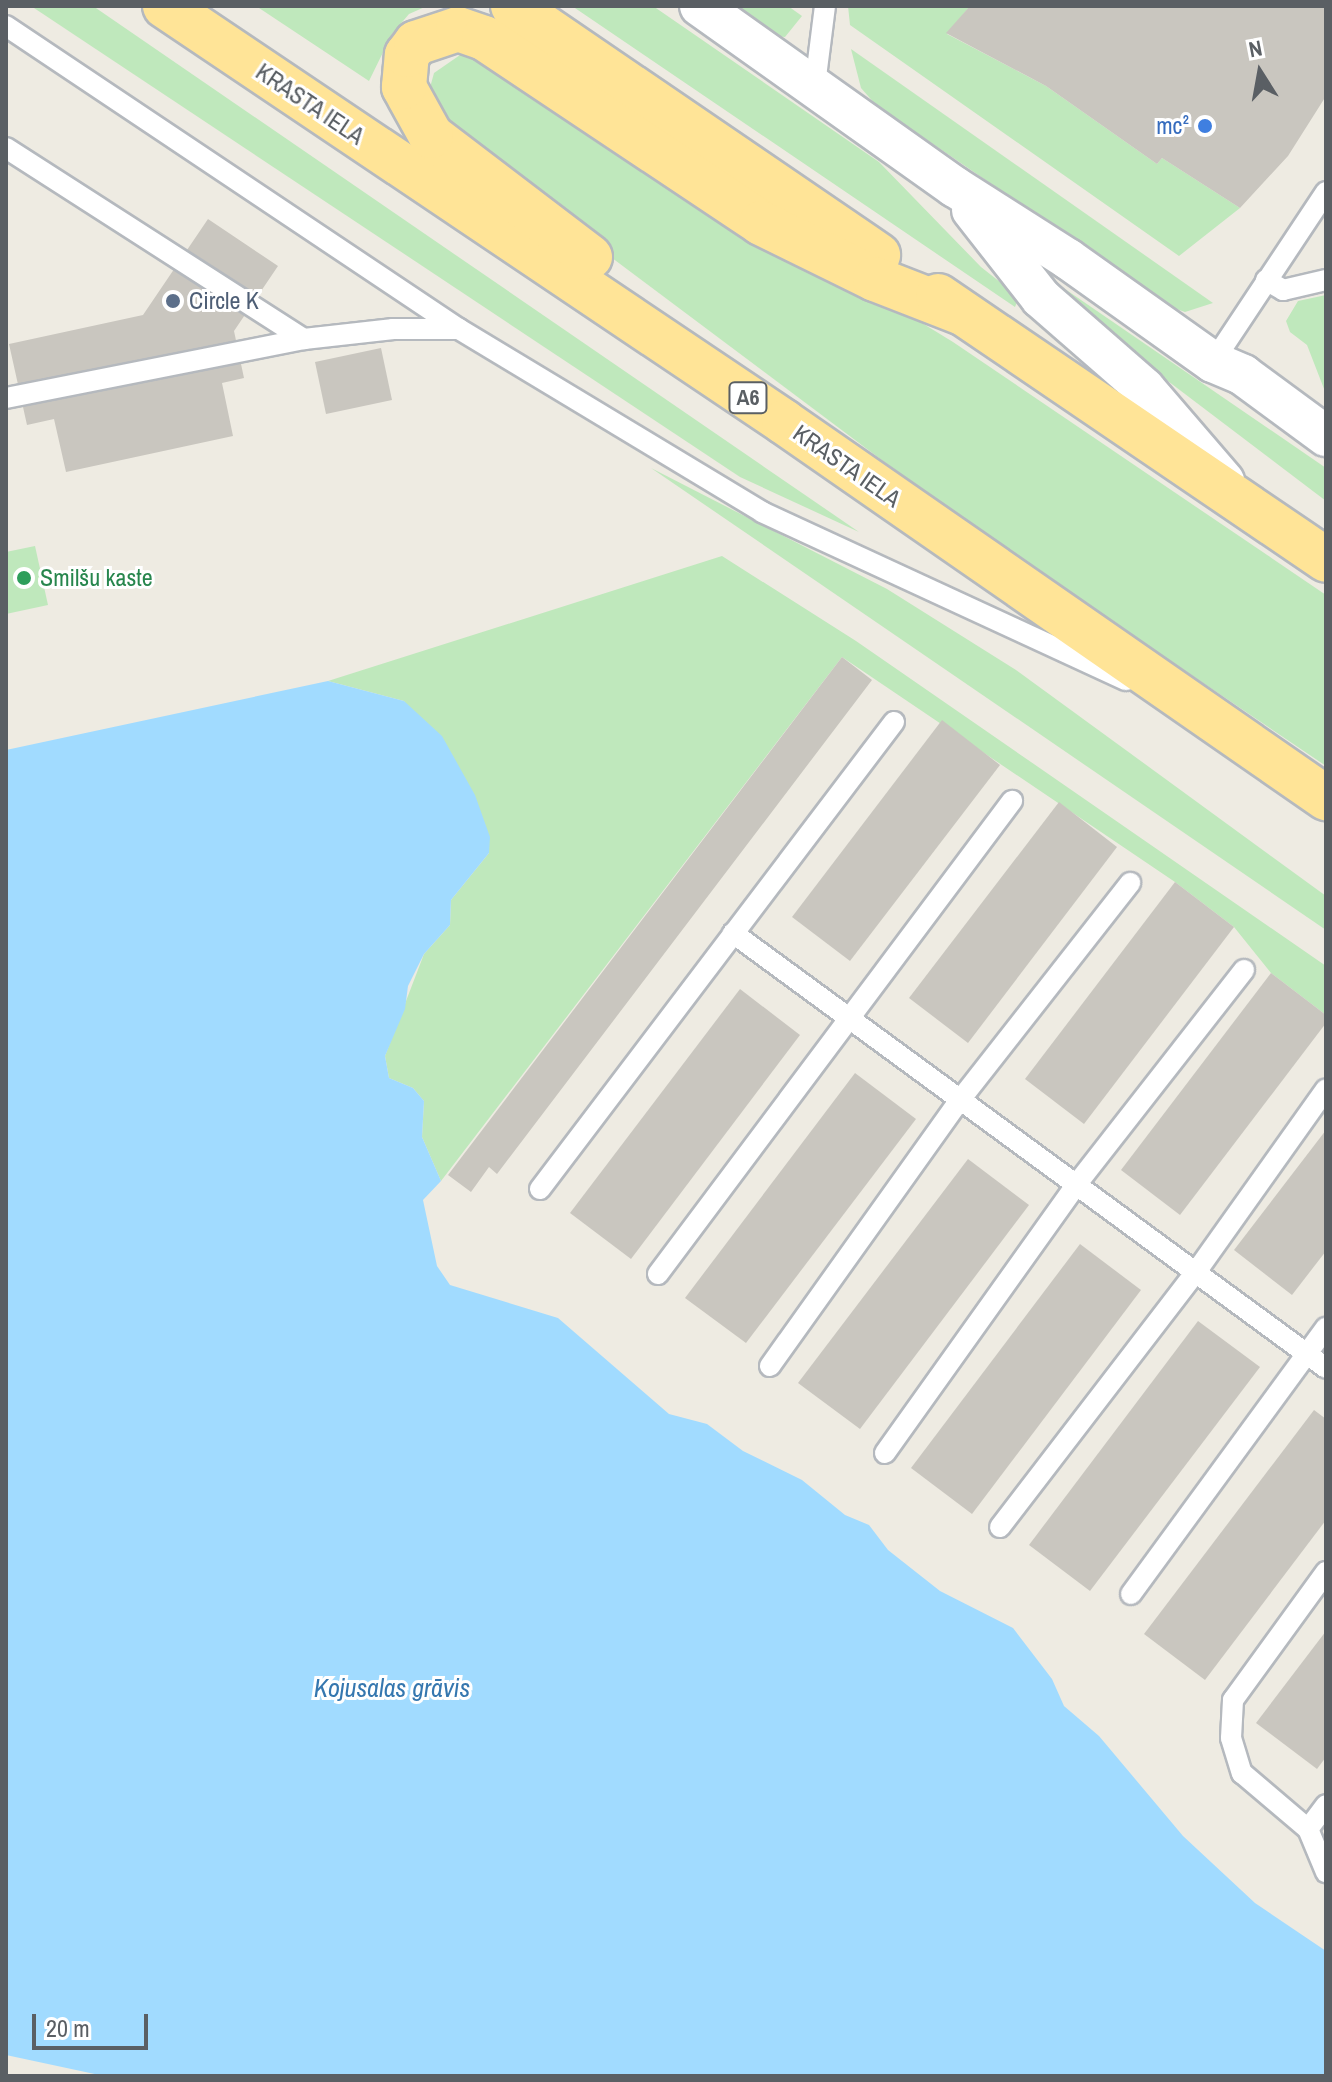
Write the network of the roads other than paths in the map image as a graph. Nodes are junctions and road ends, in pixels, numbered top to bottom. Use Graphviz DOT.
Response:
graph roads {
  1 [pos="165,6"];
  2 [pos="513,6"];
  3 [pos="700,6"];
  4 [pos="825,6"];
  5 [pos="6,26"];
  6 [pos="815,85"];
  7 [pos="6,148"];
  8 [pos="955,187"];
  9 [pos="1326,192"];
  10 [pos="1266,280"];
  11 [pos="1326,280"];
  12 [pos="962,313"];
  13 [pos="459,329"];
  14 [pos="304,339"];
  15 [pos="1213,362"];
  16 [pos="6,398"];
  17 [pos="784,422"];
  18 [pos="1326,436"];
  19 [pos="1243,503"];
  20 [pos="1326,560"];
  21 [pos="1211,718"];
  22 [pos="894,722"];
  23 [pos="1326,798"];
  24 [pos="1012,801"];
  25 [pos="1130,883"];
  26 [pos="733,933"];
  27 [pos="1244,970"];
  28 [pos="847,1017"];
  29 [pos="1326,1089"];
  30 [pos="960,1100"];
  31 [pos="1076,1185"];
  32 [pos="540,1189"];
  33 [pos="1196,1272"];
  34 [pos="658,1274"];
  35 [pos="1326,1328"];
  36 [pos="1307,1354"];
  37 [pos="770,1366"];
  38 [pos="1326,1368"];
  39 [pos="885,1453"];
  40 [pos="1000,1527"];
  41 [pos="1326,1572"];
  42 [pos="1131,1594"];
  43 [pos="1326,1805"];
  44 [pos="1308,1829"];
  45 [pos="1326,1872"];
  1 -- 17 [label="highway, KRASTA IELA / A6"];
  2 -- 12 [label="highway"];
  3 -- 6 [label="street"];
  4 -- 6 [label="lane"];
  5 -- 13 [label="lane"];
  6 -- 8 [label="street"];
  7 -- 14 [label="lane"];
  8 -- 15 [label="street"];
  8 -- 19 [label="street"];
  9 -- 10 [label="lane"];
  10 -- 11 [label="lane"];
  10 -- 15 [label="lane"];
  12 -- 17 [label="highway"];
  12 -- 19 [label="highway"];
  13 -- 14 [label="lane"];
  13 -- 21 [label="lane"];
  14 -- 16 [label="lane"];
  15 -- 18 [label="street"];
  17 -- 21 [label="highway, KRASTA IELA / A6"];
  19 -- 20 [label="highway"];
  21 -- 23 [label="highway, KRASTA IELA / A6"];
  22 -- 26 [label="lane"];
  24 -- 28 [label="lane"];
  25 -- 30 [label="lane"];
  26 -- 28 [label="lane"];
  26 -- 32 [label="lane"];
  27 -- 31 [label="lane"];
  28 -- 30 [label="lane"];
  28 -- 34 [label="lane"];
  29 -- 33 [label="lane"];
  30 -- 31 [label="lane"];
  30 -- 37 [label="lane"];
  31 -- 33 [label="lane"];
  31 -- 39 [label="lane"];
  33 -- 36 [label="lane"];
  33 -- 40 [label="lane"];
  35 -- 36 [label="lane"];
  36 -- 38 [label="lane"];
  36 -- 42 [label="lane"];
  41 -- 44 [label="lane"];
  43 -- 44 [label="lane"];
  44 -- 45 [label="lane"];
}
